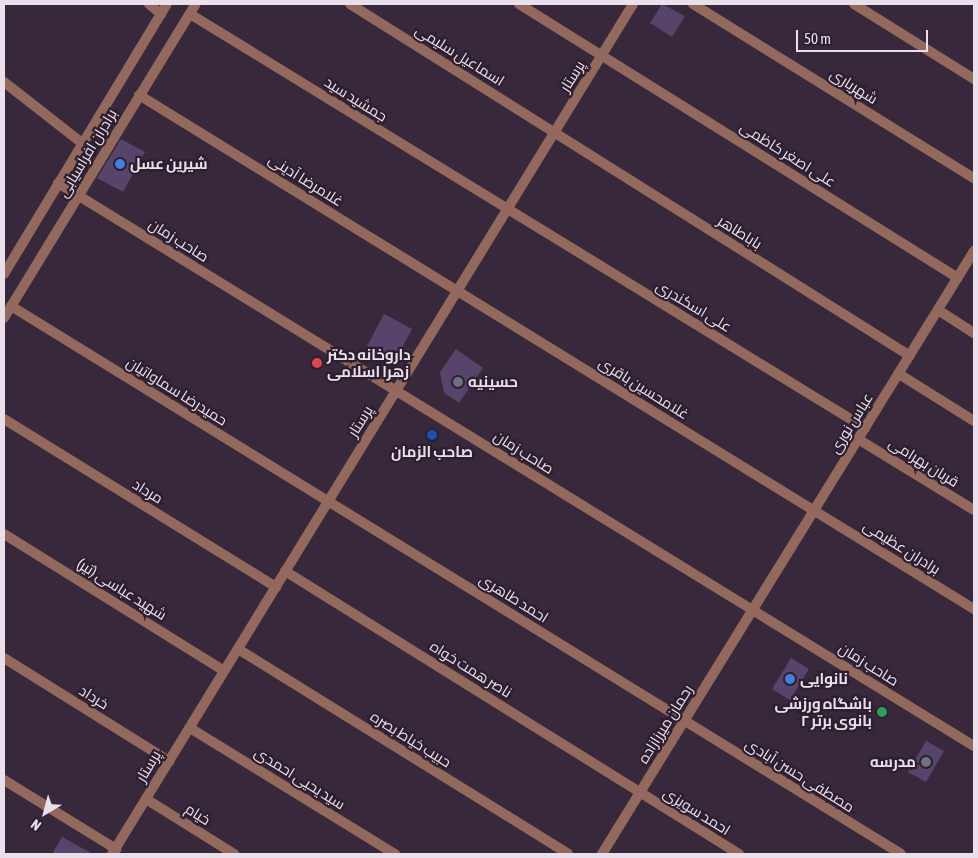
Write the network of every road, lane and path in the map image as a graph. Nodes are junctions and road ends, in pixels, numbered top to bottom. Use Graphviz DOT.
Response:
graph roads {
  1 [pos="149,4"];
  2 [pos="167,4"];
  3 [pos="196,4"];
  4 [pos="350,4"];
  5 [pos="519,4"];
  6 [pos="633,4"];
  7 [pos="693,4"];
  8 [pos="854,4"];
  9 [pos="161,14"];
  10 [pos="190,14"];
  11 [pos="602,56"];
  12 [pos="974,79"];
  13 [pos="4,82"];
  14 [pos="139,95"];
  15 [pos="554,133"];
  16 [pos="82,143"];
  17 [pos="974,178"];
  18 [pos="58,184"];
  19 [pos="78,196"];
  20 [pos="507,209"];
  21 [pos="974,251"];
  22 [pos="5,270"];
  23 [pos="958,278"];
  24 [pos="457,291"];
  25 [pos="11,306"];
  26 [pos="938,310"];
  27 [pos="4,318"];
  28 [pos="974,333"];
  29 [pos="910,356"];
  30 [pos="899,374"];
  31 [pos="396,391"];
  32 [pos="4,419"];
  33 [pos="974,421"];
  34 [pos="865,428"];
  35 [pos="858,439"];
  36 [pos="328,501"];
  37 [pos="974,510"];
  38 [pos="814,511"];
  39 [pos="4,534"];
  40 [pos="285,571"];
  41 [pos="276,587"];
  42 [pos="974,609"];
  43 [pos="753,610"];
  44 [pos="238,649"];
  45 [pos="4,658"];
  46 [pos="224,671"];
  47 [pos="684,721"];
  48 [pos="190,728"];
  49 [pos="974,746"];
  50 [pos="169,761"];
  51 [pos="4,780"];
  52 [pos="640,793"];
  53 [pos="146,799"];
  54 [pos="114,851"];
  55 [pos="234,854"];
  56 [pos="395,854"];
  57 [pos="568,854"];
  58 [pos="602,854"];
  59 [pos="739,854"];
  60 [pos="900,854"];
  1 -- 9 [label="street"];
  2 -- 9 [label="street, برادران افراسیابی"];
  3 -- 10 [label="street, برادران افراسیابی"];
  4 -- 15 [label="street, اسماعیل سلیمی"];
  5 -- 11 [label="street, علی اصغر کاظمی"];
  6 -- 11 [label="street, پرستار"];
  7 -- 17 [label="street, شهریاری"];
  8 -- 12 [label="street"];
  9 -- 16 [label="street, برادران افراسیابی"];
  10 -- 14 [label="street, برادران افراسیابی"];
  10 -- 20 [label="street, جمشید سید"];
  11 -- 15 [label="street, پرستار"];
  11 -- 23 [label="street, علی اصغر کاظمی"];
  13 -- 16 [label="street"];
  14 -- 19 [label="street, برادران افراسیابی"];
  14 -- 24 [label="street, غلامرضا آدینی"];
  15 -- 20 [label="street, پرستار"];
  15 -- 29 [label="street, باباطاهر"];
  16 -- 18 [label="street, برادران افراسیابی"];
  18 -- 19 [label="street, صاحب زمان"];
  18 -- 22 [label="street, برادران افراسیابی"];
  19 -- 25 [label="street, برادران افراسیابی"];
  19 -- 31 [label="street, صاحب زمان"];
  20 -- 24 [label="street, پرستار"];
  20 -- 34 [label="street, علی اسکندری"];
  21 -- 23 [label="street, عباس نوری"];
  23 -- 26 [label="street, عباس نوری"];
  24 -- 31 [label="street, پرستار"];
  24 -- 38 [label="street, غلامحسین باقری"];
  25 -- 27 [label="street, برادران افراسیابی"];
  25 -- 36 [label="street, حمیدرضا سماواتیان"];
  26 -- 28 [label="street"];
  26 -- 29 [label="street, عباس نوری"];
  29 -- 30 [label="street, عباس نوری"];
  30 -- 33 [label="street"];
  30 -- 34 [label="street, عباس نوری"];
  31 -- 36 [label="street, پرستار"];
  31 -- 43 [label="street, صاحب زمان"];
  32 -- 41 [label="street, مرداد"];
  34 -- 35 [label="street, عباس نوری"];
  35 -- 37 [label="street, قربان بهرامی"];
  35 -- 38 [label="street, عباس نوری"];
  36 -- 40 [label="street, پرستار"];
  36 -- 47 [label="street, احمد طاهری"];
  38 -- 42 [label="street, برادران عظیمی"];
  38 -- 43 [label="street, عباس نوری"];
  39 -- 46 [label="street, شهید عباسی (تیر)"];
  40 -- 41 [label="street, پرستار"];
  40 -- 52 [label="street, ناصر همت خواه"];
  41 -- 44 [label="street, پرستار"];
  43 -- 47 [label="street, رحمان میرزازاده"];
  43 -- 49 [label="street, صاحب زمان"];
  44 -- 46 [label="street, پرستار"];
  44 -- 57 [label="street, حبیب خیاط بصره"];
  45 -- 50 [label="street, خرداد"];
  46 -- 48 [label="street, پرستار"];
  47 -- 52 [label="street, رحمان میرزازاده"];
  47 -- 60 [label="street, مصطفی حسن آبادی"];
  48 -- 50 [label="street, پرستار"];
  48 -- 56 [label="street, سید یحیی احمدی"];
  50 -- 53 [label="street, پرستار"];
  51 -- 54 [label="street"];
  52 -- 58 [label="street, رحمان میرزازاده"];
  52 -- 59 [label="street, احمد سویزی"];
  53 -- 54 [label="street, پرستار"];
  53 -- 55 [label="street, خیام"];
}
